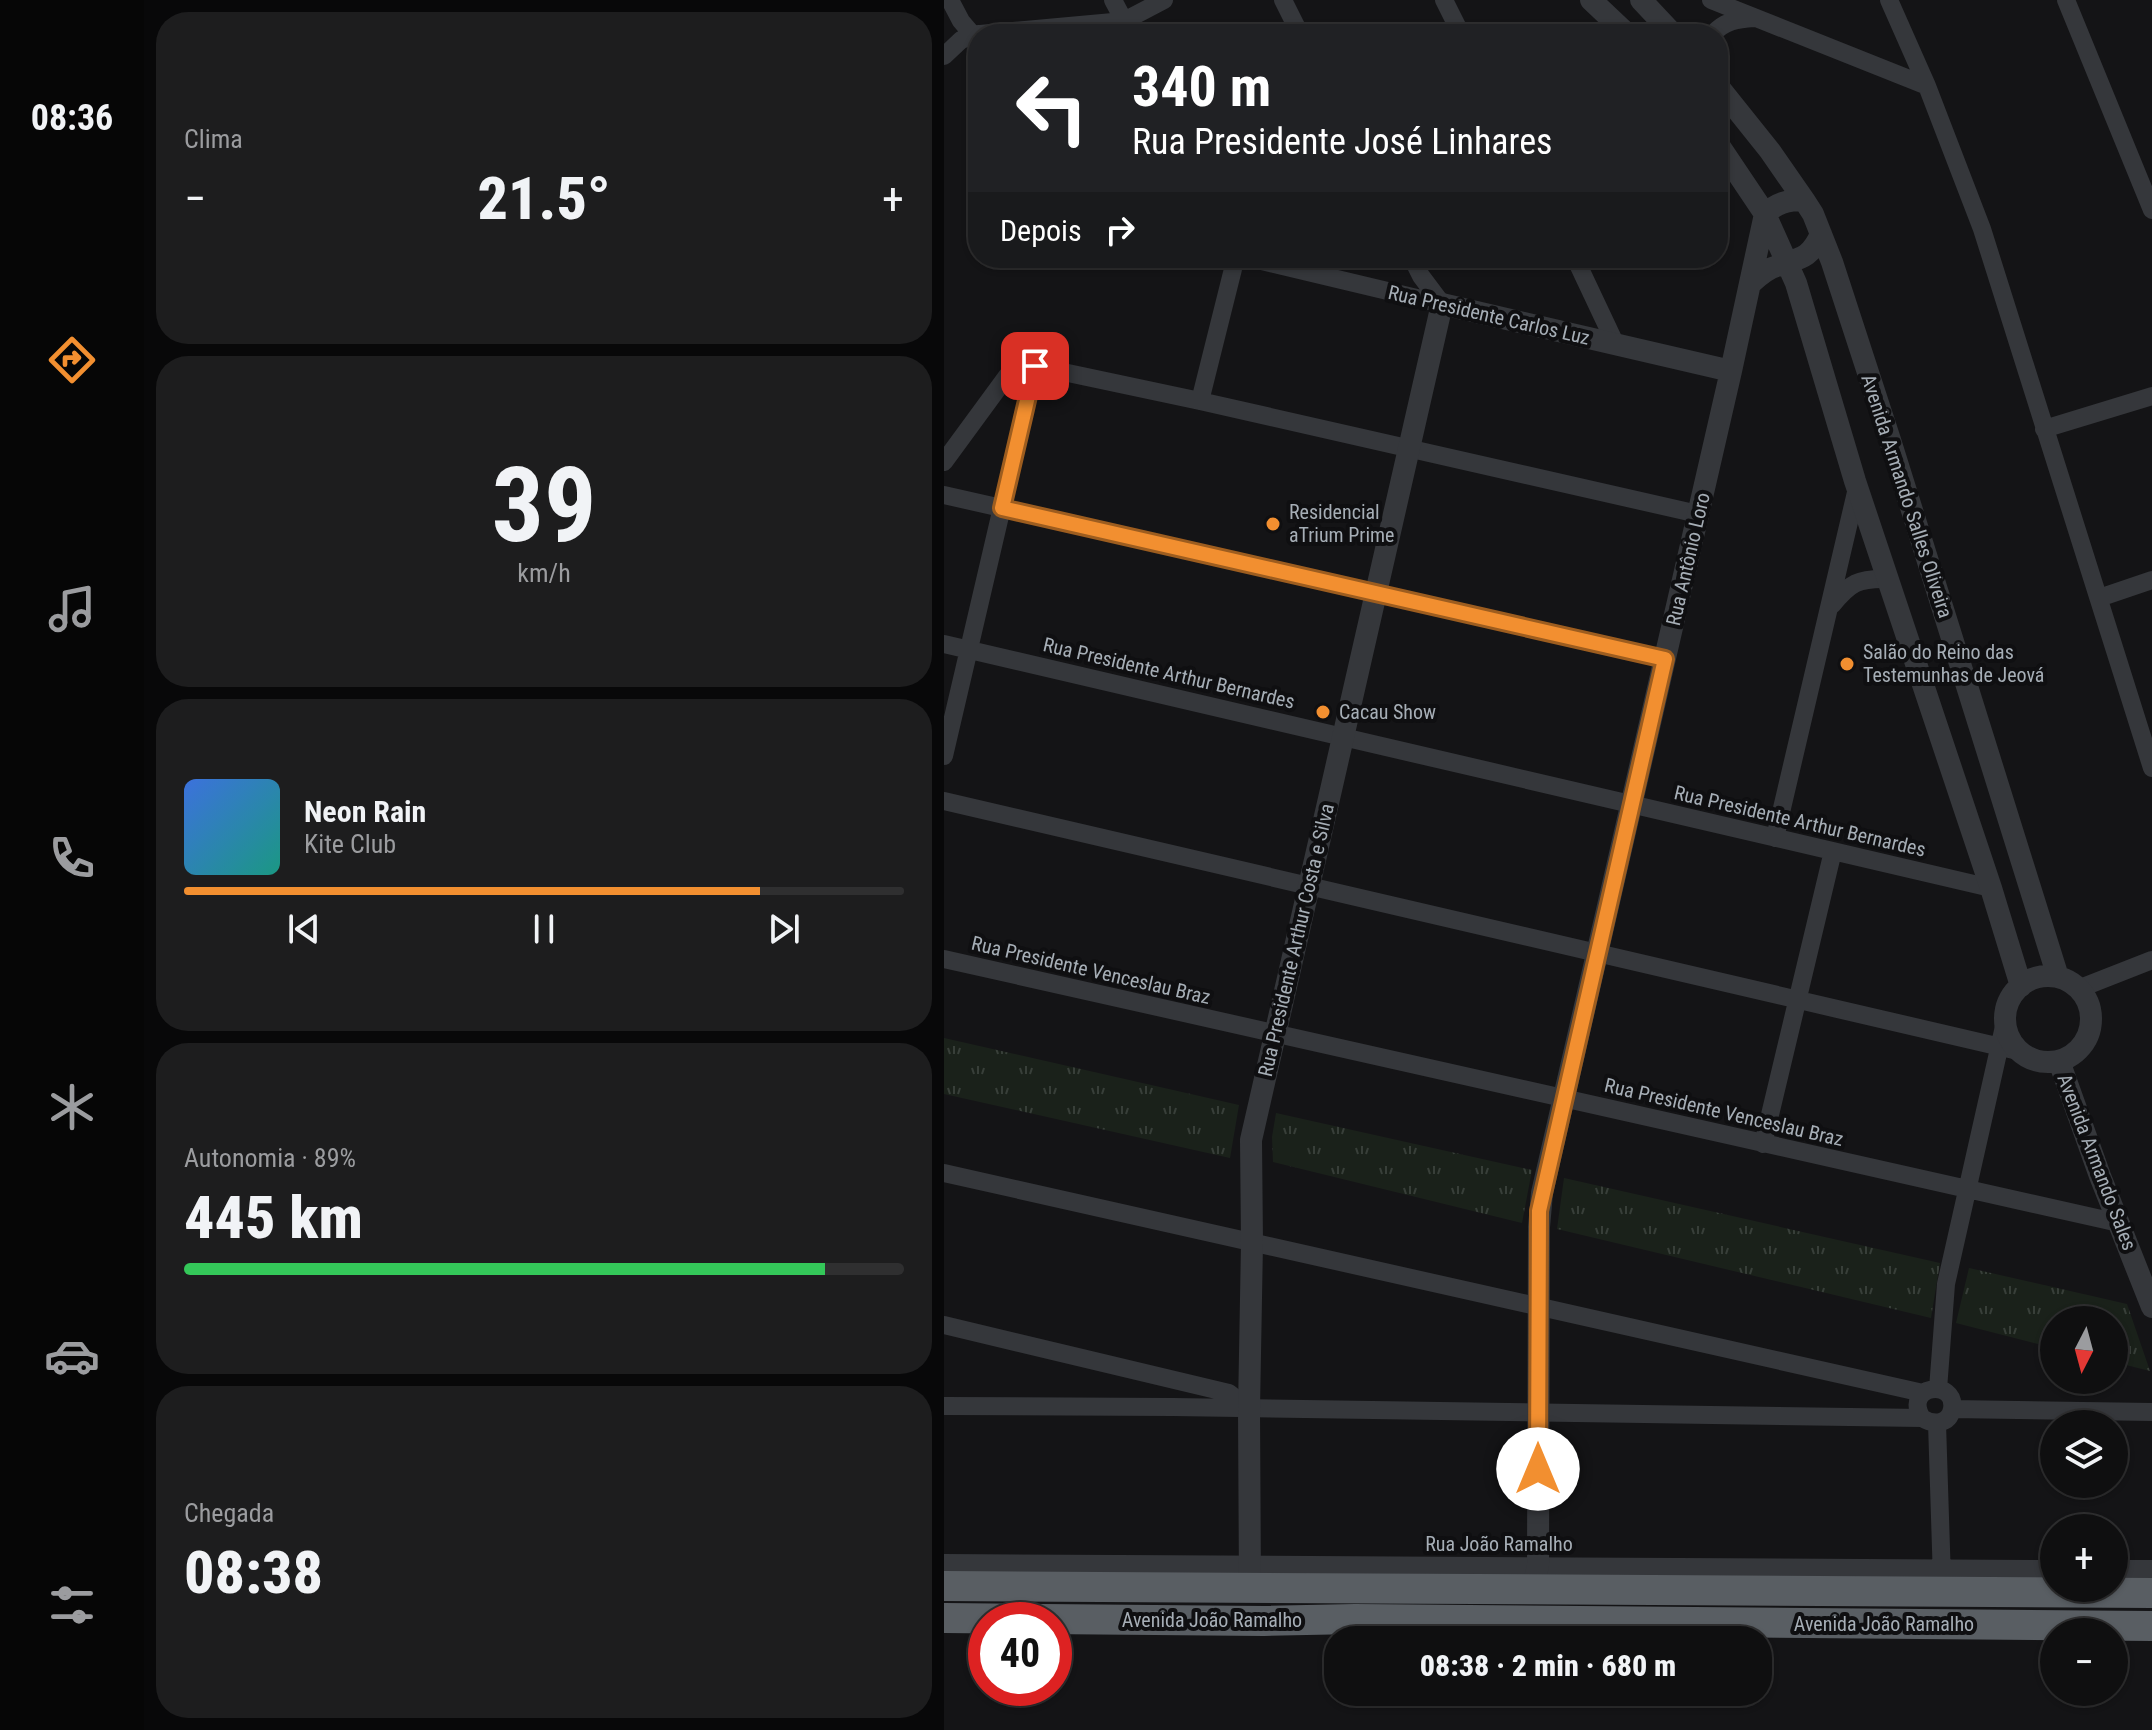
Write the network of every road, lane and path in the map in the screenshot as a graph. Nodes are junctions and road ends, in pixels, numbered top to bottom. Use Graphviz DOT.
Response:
graph roads {
  1 [pos="950,0"];
  2 [pos="1113,0"];
  3 [pos="1164,0"];
  4 [pos="1283,0"];
  5 [pos="1444,0"];
  6 [pos="1591,0"];
  7 [pos="1641,0"];
  8 [pos="1711,0"];
  9 [pos="1889,0"];
  10 [pos="2066,0"];
  11 [pos="1754,18"];
  12 [pos="968,24"];
  13 [pos="1125,24"];
  14 [pos="1131,24"];
  15 [pos="1295,24"];
  16 [pos="1456,24"];
  17 [pos="1616,24"];
  18 [pos="1664,24"];
  19 [pos="1725,24"];
  20 [pos="968,38"];
  21 [pos="944,56"];
  22 [pos="1927,86"];
  23 [pos="1728,98"];
  24 [pos="1728,159"];
  25 [pos="1804,200"];
  26 [pos="2152,210"];
  27 [pos="1765,214"];
  28 [pos="1821,234"];
  29 [pos="1788,264"];
  30 [pos="1233,268"];
  31 [pos="1291,268"];
  32 [pos="1417,268"];
  33 [pos="1580,268"];
  34 [pos="1750,284"];
  35 [pos="1442,304"];
  36 [pos="1616,345"];
  37 [pos="1035,366"];
  38 [pos="1731,371"];
  39 [pos="2152,396"];
  40 [pos="1200,401"];
  41 [pos="2044,429"];
  42 [pos="1409,450"];
  43 [pos="944,462"];
  44 [pos="1857,488"];
  45 [pos="944,495"];
  46 [pos="1002,508"];
  47 [pos="1698,514"];
  48 [pos="1888,579"];
  49 [pos="2152,580"];
  50 [pos="1376,593"];
  51 [pos="2099,598"];
  52 [pos="1830,608"];
  53 [pos="944,644"];
  54 [pos="969,649"];
  55 [pos="1665,659"];
  56 [pos="1343,737"];
  57 [pos="944,756"];
  58 [pos="2152,765"];
  59 [pos="944,801"];
  60 [pos="1632,804"];
  61 [pos="1775,838"];
  62 [pos="1833,851"];
  63 [pos="1308,886"];
  64 [pos="1991,888"];
  65 [pos="1597,953"];
  66 [pos="944,959"];
  67 [pos="2152,960"];
  68 [pos="2058,977"];
  69 [pos="2021,986"];
  70 [pos="2078,989"];
  71 [pos="1797,999"];
  72 [pos="2005,1017"];
  73 [pos="1274,1034"];
  74 [pos="1968,1039"];
  75 [pos="2013,1051"];
  76 [pos="2059,1061"];
  77 [pos="1564,1099"];
  78 [pos="1763,1144"];
  79 [pos="944,1173"];
  80 [pos="1967,1189"];
  81 [pos="2119,1223"];
  82 [pos="1252,1243"];
  83 [pos="2152,1307"];
  84 [pos="1538,1308"];
  85 [pos="944,1325"];
  86 [pos="1179,1381"];
  87 [pos="1930,1391"];
  88 [pos="944,1406"];
  89 [pos="1173,1407"];
  90 [pos="1249,1409"];
  91 [pos="1952,1409"];
  92 [pos="2152,1412"];
  93 [pos="1538,1413"];
  94 [pos="1930,1420"];
  95 [pos="944,1563"];
  96 [pos="2128,1569"];
  97 [pos="2152,1569"];
  98 [pos="2040,1570"];
  99 [pos="1249,1576"];
  100 [pos="1534,1577"];
  101 [pos="1942,1580"];
  102 [pos="944,1586"];
  103 [pos="2152,1593"];
  104 [pos="944,1618"];
  105 [pos="1355,1619"];
  106 [pos="1264,1621"];
  107 [pos="2152,1626"];
  1 -- 12 [label="street"];
  2 -- 13 [label="street"];
  3 -- 14 [label="street"];
  4 -- 15 [label="street"];
  5 -- 16 [label="street"];
  6 -- 17 [label="street"];
  7 -- 18 [label="street"];
  8 -- 11 [label="street"];
  9 -- 22 [label="street"];
  10 -- 26 [label="street"];
  11 -- 19 [label="street"];
  11 -- 22 [label="street"];
  20 -- 21 [label="street"];
  22 -- 41 [label="street"];
  23 -- 25 [label="street, Avenida Armando Salles Oliveira"];
  24 -- 27 [label="street"];
  25 -- 27 [label="street"];
  25 -- 28 [label="street, Avenida Armando Salles Oliveira"];
  27 -- 29 [label="street"];
  27 -- 34 [label="street, Rua Antônio Loro"];
  28 -- 29 [label="street"];
  28 -- 68 [label="street, Avenida Armando Salles Oliveira"];
  29 -- 34 [label="street"];
  29 -- 44 [label="street"];
  30 -- 40 [label="street"];
  31 -- 35 [label="street, Rua Presidente Carlos Luz"];
  32 -- 35 [label="street"];
  33 -- 36 [label="street"];
  34 -- 38 [label="street, Rua Antônio Loro"];
  35 -- 36 [label="street, Rua Presidente Carlos Luz"];
  35 -- 42 [label="street, Rua Presidente Arthur Costa e Silva"];
  36 -- 38 [label="street, Rua Presidente Carlos Luz"];
  37 -- 40 [label="street"];
  37 -- 43 [label="street"];
  37 -- 46 [label="street"];
  38 -- 47 [label="street, Rua Antônio Loro"];
  39 -- 41 [label="street"];
  40 -- 42 [label="street"];
  41 -- 51 [label="street"];
  42 -- 47 [label="street"];
  42 -- 50 [label="street, Rua Presidente Arthur Costa e Silva"];
  44 -- 48 [label="street"];
  44 -- 52 [label="street"];
  45 -- 46 [label="street"];
  46 -- 50 [label="street"];
  46 -- 54 [label="street"];
  47 -- 55 [label="street, Rua Antônio Loro"];
  48 -- 52 [label="street"];
  48 -- 64 [label="street"];
  49 -- 51 [label="street"];
  50 -- 55 [label="street"];
  50 -- 56 [label="street, Rua Presidente Arthur Costa e Silva"];
  51 -- 58 [label="street"];
  52 -- 61 [label="street"];
  53 -- 54 [label="street, Rua Presidente Arthur Bernardes"];
  54 -- 56 [label="street, Rua Presidente Arthur Bernardes"];
  54 -- 57 [label="street"];
  55 -- 60 [label="street, Rua Antônio Loro"];
  56 -- 60 [label="street, Rua Presidente Arthur Bernardes"];
  56 -- 63 [label="street, Rua Presidente Arthur Costa e Silva"];
  59 -- 63 [label="street"];
  60 -- 61 [label="street, Rua Presidente Arthur Bernardes"];
  60 -- 65 [label="street, Rua Antônio Loro"];
  61 -- 62 [label="street, Rua Presidente Arthur Bernardes"];
  62 -- 64 [label="street, Rua Presidente Arthur Bernardes"];
  62 -- 71 [label="street"];
  63 -- 65 [label="street"];
  63 -- 73 [label="street, Rua Presidente Arthur Costa e Silva"];
  64 -- 69 [label="street"];
  65 -- 71 [label="street"];
  65 -- 77 [label="street, Rua Antônio Loro"];
  66 -- 73 [label="street, Rua Presidente Venceslau Braz"];
  67 -- 70 [label="street"];
  68 -- 69 [label="street"];
  68 -- 70 [label="street"];
  69 -- 72 [label="street"];
  70 -- 76 [label="street"];
  71 -- 74 [label="street"];
  71 -- 78 [label="street"];
  72 -- 74 [label="street"];
  72 -- 75 [label="street"];
  73 -- 77 [label="street, Rua Presidente Venceslau Braz"];
  73 -- 82 [label="street, Rua Presidente Arthur Costa e Silva"];
  74 -- 75 [label="street"];
  75 -- 76 [label="street"];
  75 -- 80 [label="street"];
  76 -- 81 [label="street, Avenida Armando Sales"];
  77 -- 78 [label="street, Rua Presidente Venceslau Braz"];
  77 -- 84 [label="street, Rua Antônio Loro"];
  78 -- 80 [label="street, Rua Presidente Venceslau Braz"];
  79 -- 82 [label="street"];
  80 -- 81 [label="street, Rua Presidente Venceslau Braz"];
  80 -- 87 [label="street"];
  81 -- 83 [label="street, Avenida Armando Sales"];
  82 -- 84 [label="street"];
  82 -- 90 [label="street, Rua Presidente Arthur Costa e Silva"];
  84 -- 87 [label="street"];
  84 -- 93 [label="street, Rua Antônio Loro"];
  85 -- 86 [label="street"];
  86 -- 89 [label="street"];
  86 -- 90 [label="street"];
  87 -- 91 [label="street"];
  87 -- 94 [label="street"];
  88 -- 89 [label="street"];
  89 -- 90 [label="street"];
  90 -- 93 [label="street"];
  90 -- 99 [label="street, Rua Presidente Arthur Costa e Silva"];
  91 -- 92 [label="street"];
  91 -- 94 [label="street"];
  93 -- 94 [label="street"];
  93 -- 100 [label="street, Rua Antônio Loro"];
  94 -- 101 [label="street"];
  95 -- 99 [label="street"];
  96 -- 97 [label="street"];
  98 -- 101 [label="street"];
  99 -- 100 [label="highway, Avenida João Ramalho"];
  99 -- 102 [label="highway, Avenida João Ramalho"];
  99 -- 106 [label="highway"];
  100 -- 101 [label="highway, Avenida João Ramalho"];
  100 -- 105 [label="highway"];
  101 -- 103 [label="highway, Avenida João Ramalho"];
  104 -- 106 [label="highway, Avenida João Ramalho"];
  105 -- 106 [label="highway, Avenida João Ramalho"];
  105 -- 107 [label="highway, Avenida João Ramalho"];
}
